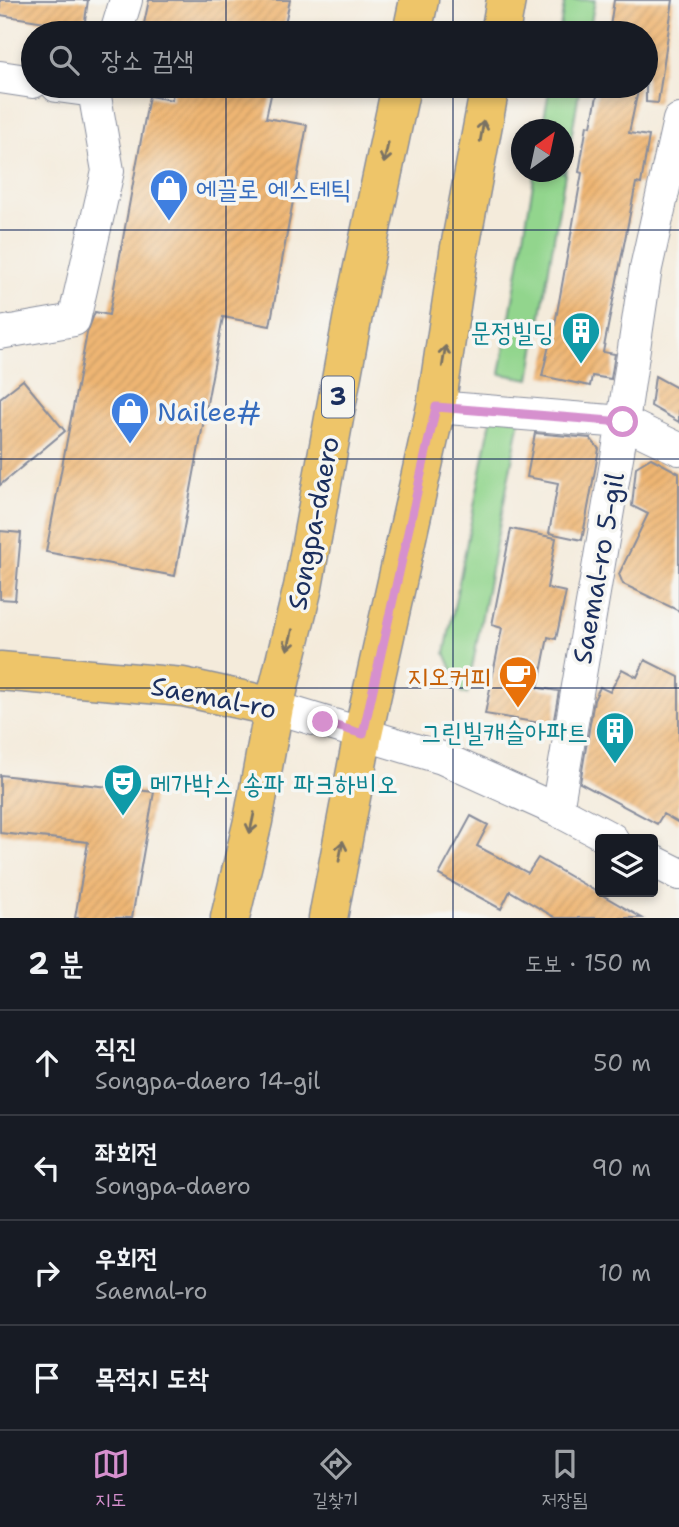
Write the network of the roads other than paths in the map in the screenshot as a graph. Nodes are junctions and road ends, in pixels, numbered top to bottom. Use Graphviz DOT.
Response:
graph roads {
  1 [pos="126,0"];
  2 [pos="419,0"];
  3 [pos="506,0"];
  4 [pos="120,21"];
  5 [pos="415,21"];
  6 [pos="502,21"];
  7 [pos="0,77"];
  8 [pos="21,80"];
  9 [pos="97,98"];
  10 [pos="398,98"];
  11 [pos="488,98"];
  12 [pos="679,120"];
  13 [pos="0,333"];
  14 [pos="436,407"];
  15 [pos="623,422"];
  16 [pos="679,449"];
  17 [pos="0,671"];
  18 [pos="274,708"];
  19 [pos="363,734"];
  20 [pos="557,810"];
  21 [pos="603,834"];
  22 [pos="658,863"];
  23 [pos="679,874"];
  24 [pos="230,918"];
  25 [pos="328,918"];
  1 -- 4 [label="street"];
  2 -- 5 [label="main road"];
  3 -- 6 [label="main road"];
  7 -- 8 [label="street"];
  9 -- 13 [label="street"];
  10 -- 18 [label="main road, Songpa-daero / 3, one-way"];
  14 -- 11 [label="main road, one-way"];
  12 -- 15 [label="street, Saemal-ro 5-gil"];
  14 -- 15 [label="street"];
  14 -- 19 [label="main road"];
  15 -- 16 [label="street"];
  15 -- 20 [label="street, Saemal-ro 5-gil"];
  17 -- 18 [label="main road, Saemal-ro"];
  18 -- 19 [label="street, Saemal-ro"];
  18 -- 24 [label="main road, Songpa-daero / 3, one-way"];
  19 -- 20 [label="street, Saemal-ro"];
  25 -- 19 [label="main road, one-way"];
  20 -- 21 [label="street, Saemal-ro"];
  22 -- 23 [label="street"];
}
